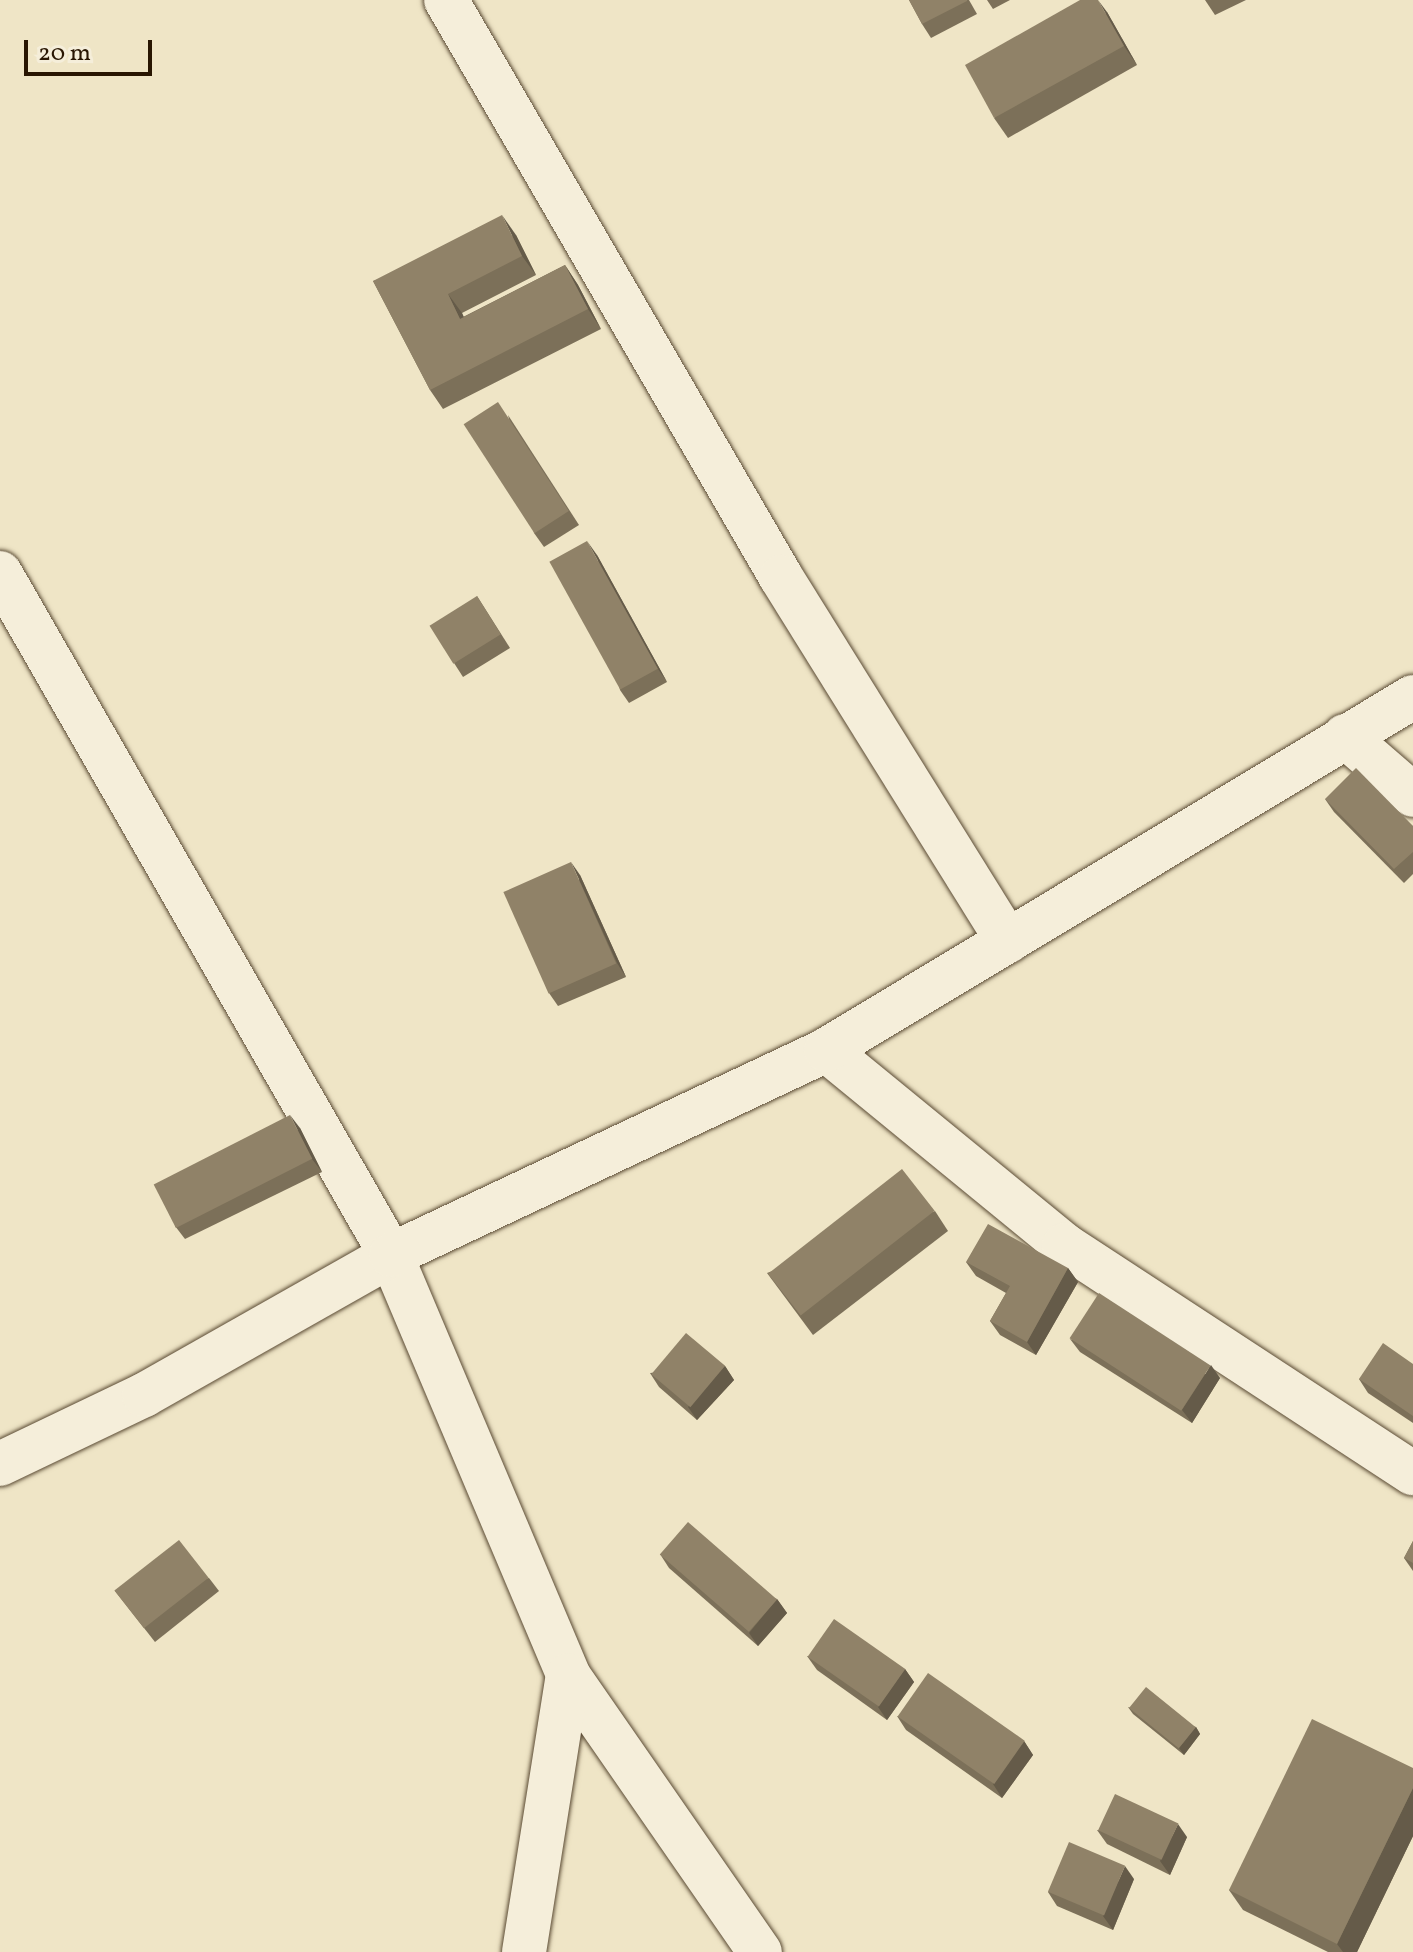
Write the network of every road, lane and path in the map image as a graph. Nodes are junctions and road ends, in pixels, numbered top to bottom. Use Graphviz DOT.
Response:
graph roads {
  1 [pos="446,0"];
  2 [pos="0,573"];
  3 [pos="1413,697"];
  4 [pos="1345,736"];
  5 [pos="1413,795"];
  6 [pos="1008,941"];
  7 [pos="826,1050"];
  8 [pos="391,1255"];
  9 [pos="0,1464"];
  10 [pos="1413,1473"];
  11 [pos="568,1675"];
  12 [pos="524,1952"];
  13 [pos="760,1952"];
  1 -- 6 [label="street"];
  2 -- 8 [label="street"];
  3 -- 4 [label="street"];
  4 -- 5 [label="street"];
  4 -- 6 [label="street"];
  6 -- 7 [label="street"];
  7 -- 8 [label="street"];
  7 -- 10 [label="street"];
  8 -- 9 [label="street"];
  8 -- 11 [label="street"];
  11 -- 12 [label="street"];
  11 -- 13 [label="street"];
}
